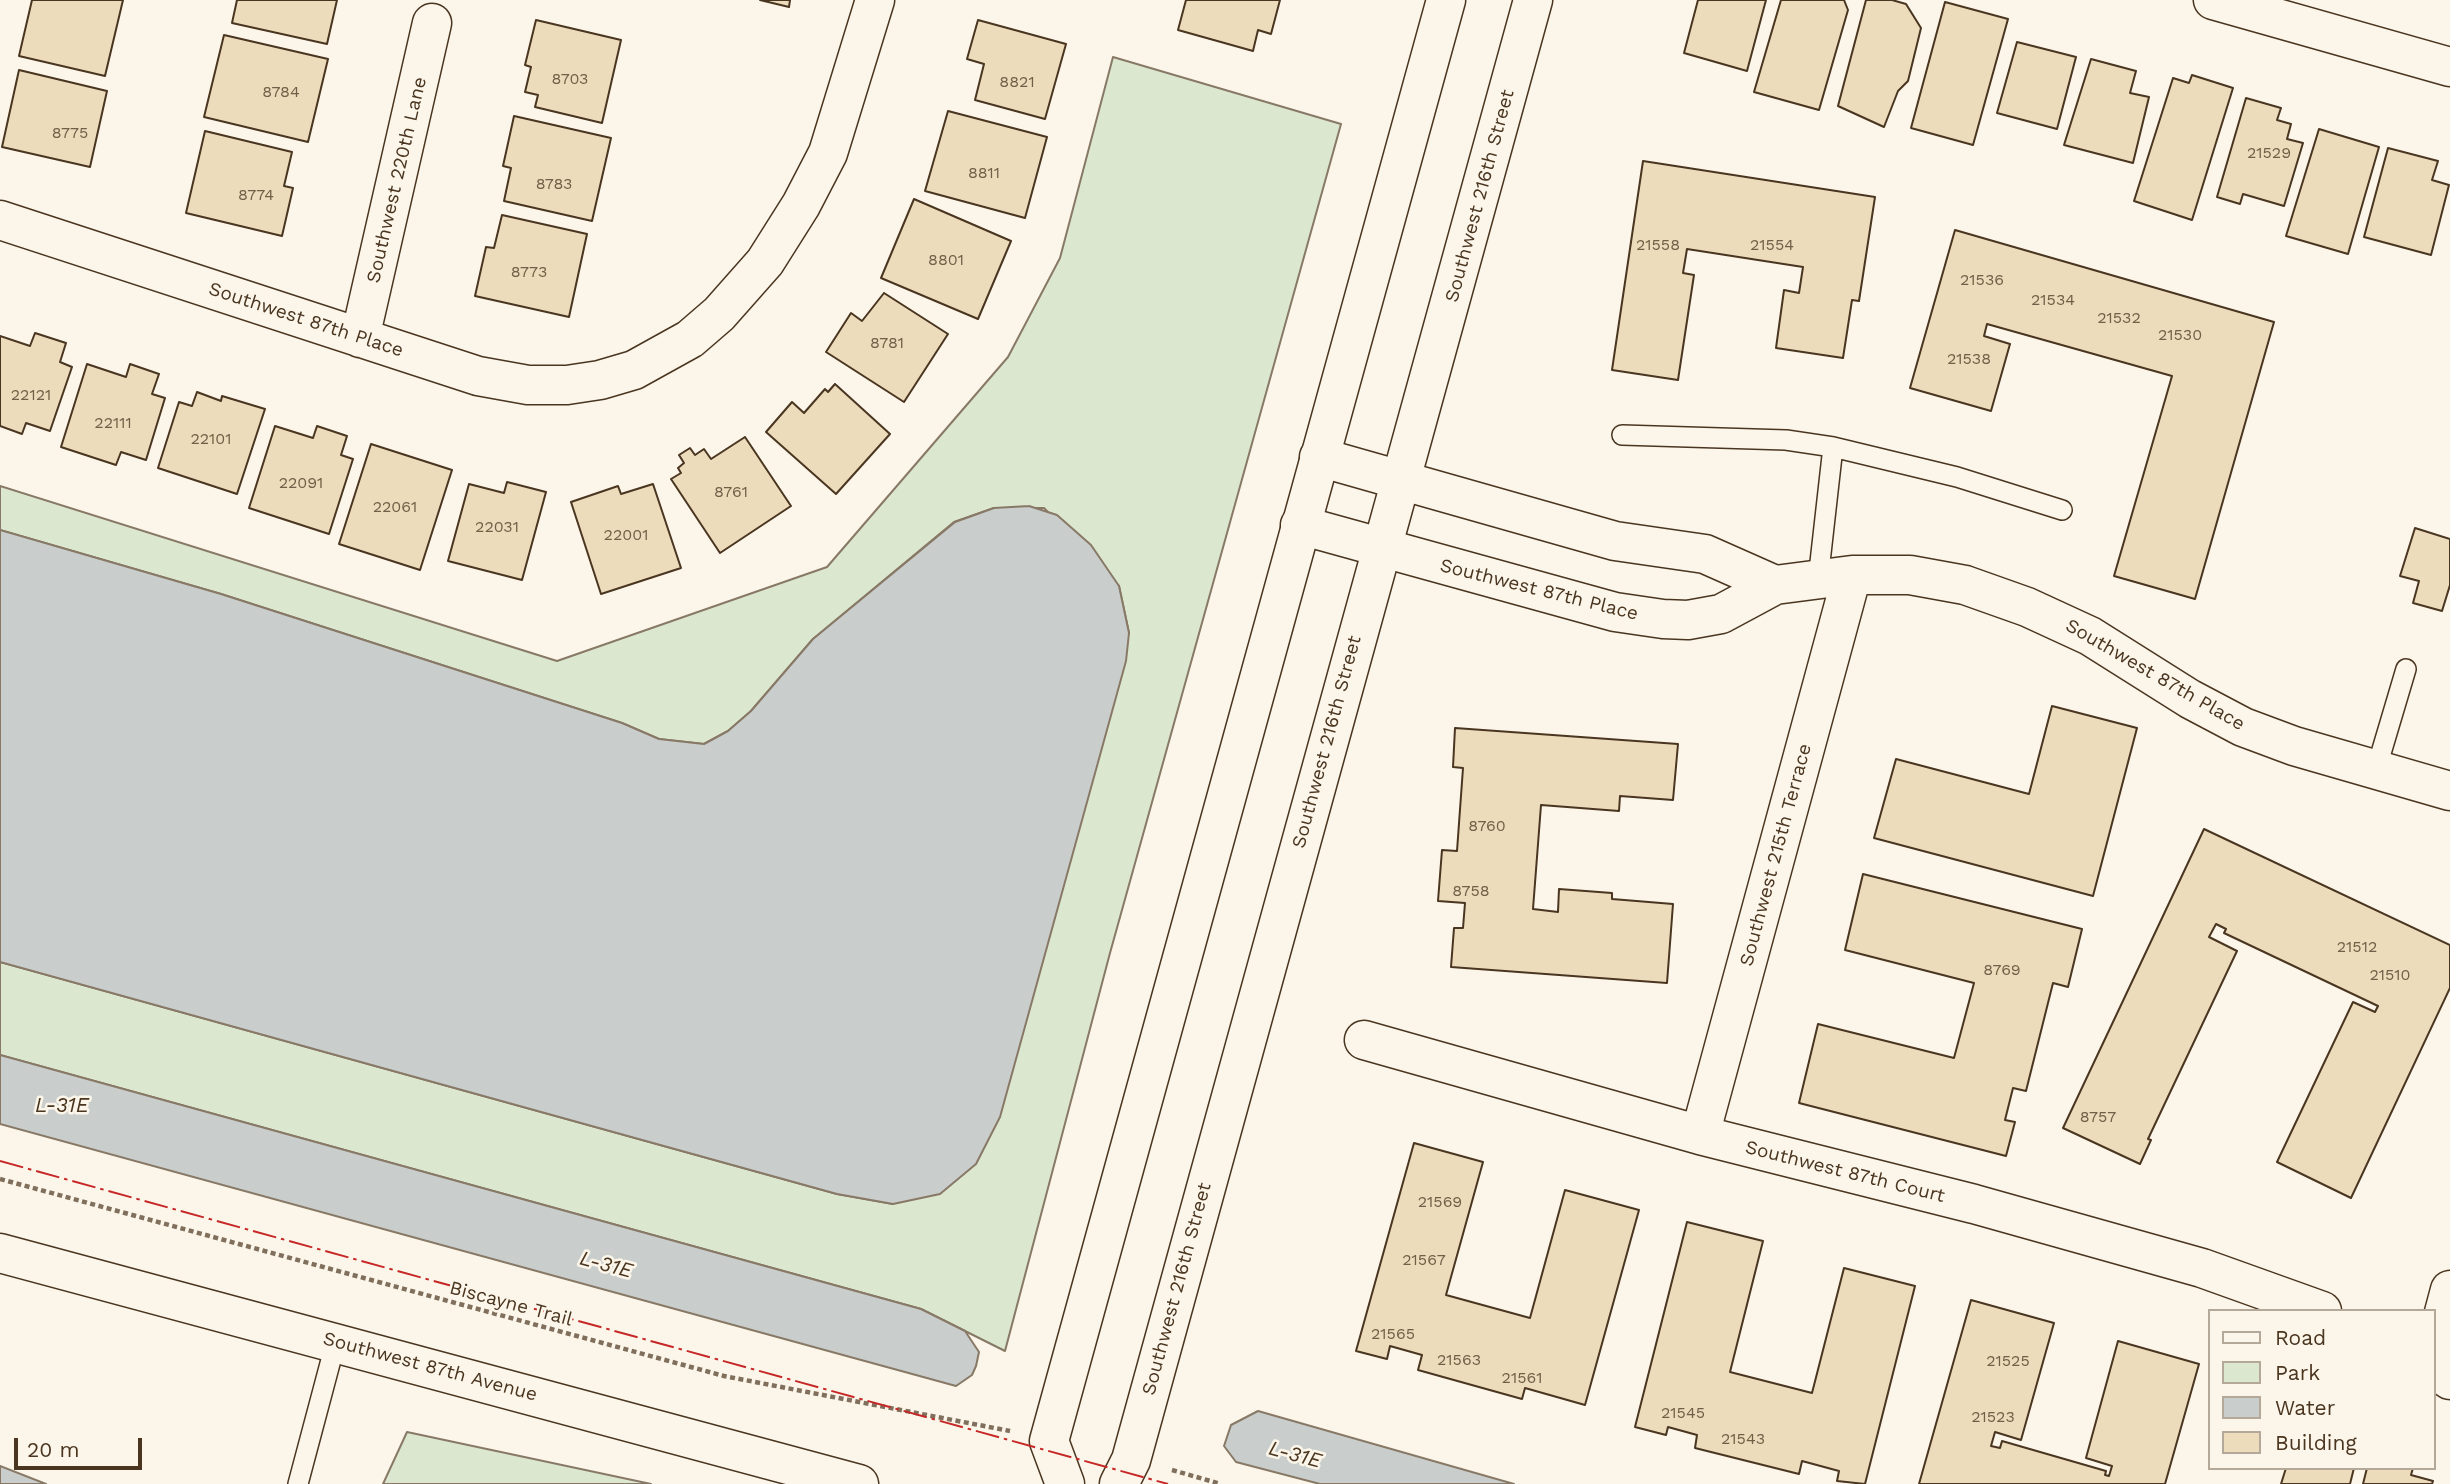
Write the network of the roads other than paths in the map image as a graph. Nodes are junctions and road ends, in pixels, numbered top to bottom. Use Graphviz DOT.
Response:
graph roads {
  1 [pos="874,0"];
  2 [pos="1446,0"];
  3 [pos="1533,0"];
  4 [pos="2213,0"];
  5 [pos="432,23"];
  6 [pos="2450,67"];
  7 [pos="0,220"];
  8 [pos="360,338"];
  9 [pos="1622,435"];
  10 [pos="1833,447"];
  11 [pos="1319,457"];
  12 [pos="1401,481"];
  13 [pos="2062,510"];
  14 [pos="1300,525"];
  15 [pos="1380,548"];
  16 [pos="1835,578"];
  17 [pos="1775,585"];
  18 [pos="2406,669"];
  19 [pos="2376,770"];
  20 [pos="2450,791"];
  21 [pos="1364,1040"];
  22 [pos="1700,1135"];
  23 [pos="0,1253"];
  24 [pos="2450,1290"];
  25 [pos="2316,1309"];
  26 [pos="336,1341"];
  27 [pos="2436,1342"];
  28 [pos="298,1484"];
  29 [pos="859,1484"];
  30 [pos="1065,1484"];
  31 [pos="1119,1484"];
  1 -- 8 [label="street, Southwest 87th Place"];
  2 -- 11 [label="street"];
  3 -- 12 [label="street, Southwest 216th Street"];
  4 -- 6 [label="street"];
  5 -- 8 [label="street, Southwest 220th Lane"];
  7 -- 8 [label="street, Southwest 87th Place"];
  9 -- 10 [label="lane"];
  10 -- 13 [label="lane"];
  10 -- 16 [label="lane"];
  11 -- 12 [label="street"];
  11 -- 14 [label="street"];
  12 -- 15 [label="street, Southwest 216th Street"];
  12 -- 17 [label="street"];
  14 -- 15 [label="street, Southwest 87th Place"];
  14 -- 30 [label="street"];
  15 -- 17 [label="street, Southwest 87th Place"];
  15 -- 31 [label="street, Southwest 216th Street"];
  16 -- 17 [label="street, Southwest 87th Place"];
  16 -- 19 [label="street, Southwest 87th Place"];
  16 -- 22 [label="street, Southwest 215th Terrace"];
  18 -- 19 [label="lane"];
  19 -- 20 [label="street, Southwest 87th Place"];
  21 -- 22 [label="street, Southwest 87th Court"];
  22 -- 25 [label="street, Southwest 87th Court"];
  23 -- 26 [label="street, Southwest 87th Avenue"];
  24 -- 27 [label="street"];
  26 -- 28 [label="lane"];
  26 -- 29 [label="street, Southwest 87th Avenue"];
}
